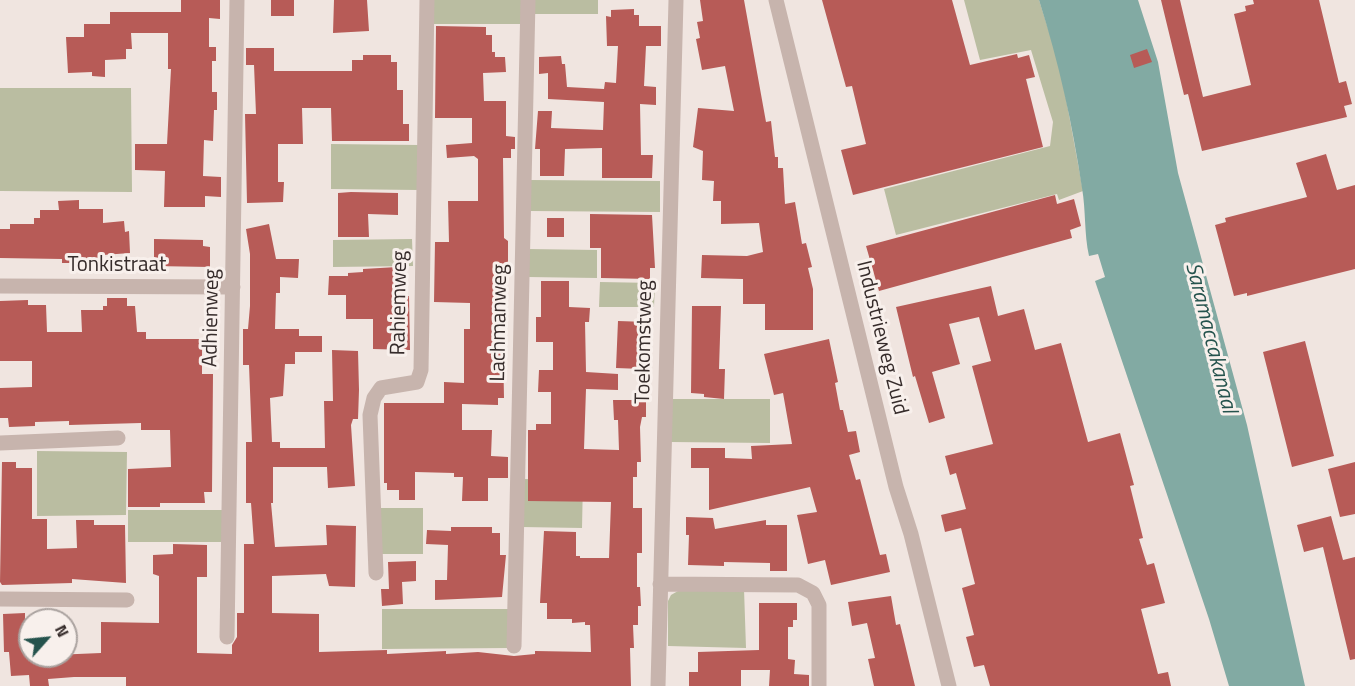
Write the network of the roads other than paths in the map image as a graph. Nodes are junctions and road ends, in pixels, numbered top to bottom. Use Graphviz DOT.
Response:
graph roads {
  1 [pos="237,0"];
  2 [pos="427,0"];
  3 [pos="528,0"];
  4 [pos="676,0"];
  5 [pos="776,0"];
  6 [pos="0,286"];
  7 [pos="233,287"];
  8 [pos="118,438"];
  9 [pos="0,443"];
  10 [pos="376,573"];
  11 [pos="660,584"];
  12 [pos="0,599"];
  13 [pos="126,600"];
  14 [pos="227,637"];
  15 [pos="514,646"];
  16 [pos="658,686"];
  17 [pos="819,686"];
  18 [pos="949,686"];
  1 -- 7 [label="street, Adhienweg"];
  2 -- 10 [label="street, Rahiemweg"];
  3 -- 15 [label="street, Lachmanweg"];
  4 -- 11 [label="street, Toekomstweg"];
  5 -- 18 [label="street, Industrieweg Zuid"];
  6 -- 7 [label="street, Tonkistraat"];
  7 -- 14 [label="street, Adhienweg"];
  8 -- 9 [label="street"];
  11 -- 16 [label="street, Toekomstweg"];
  11 -- 17 [label="street"];
  12 -- 13 [label="street"];
}
